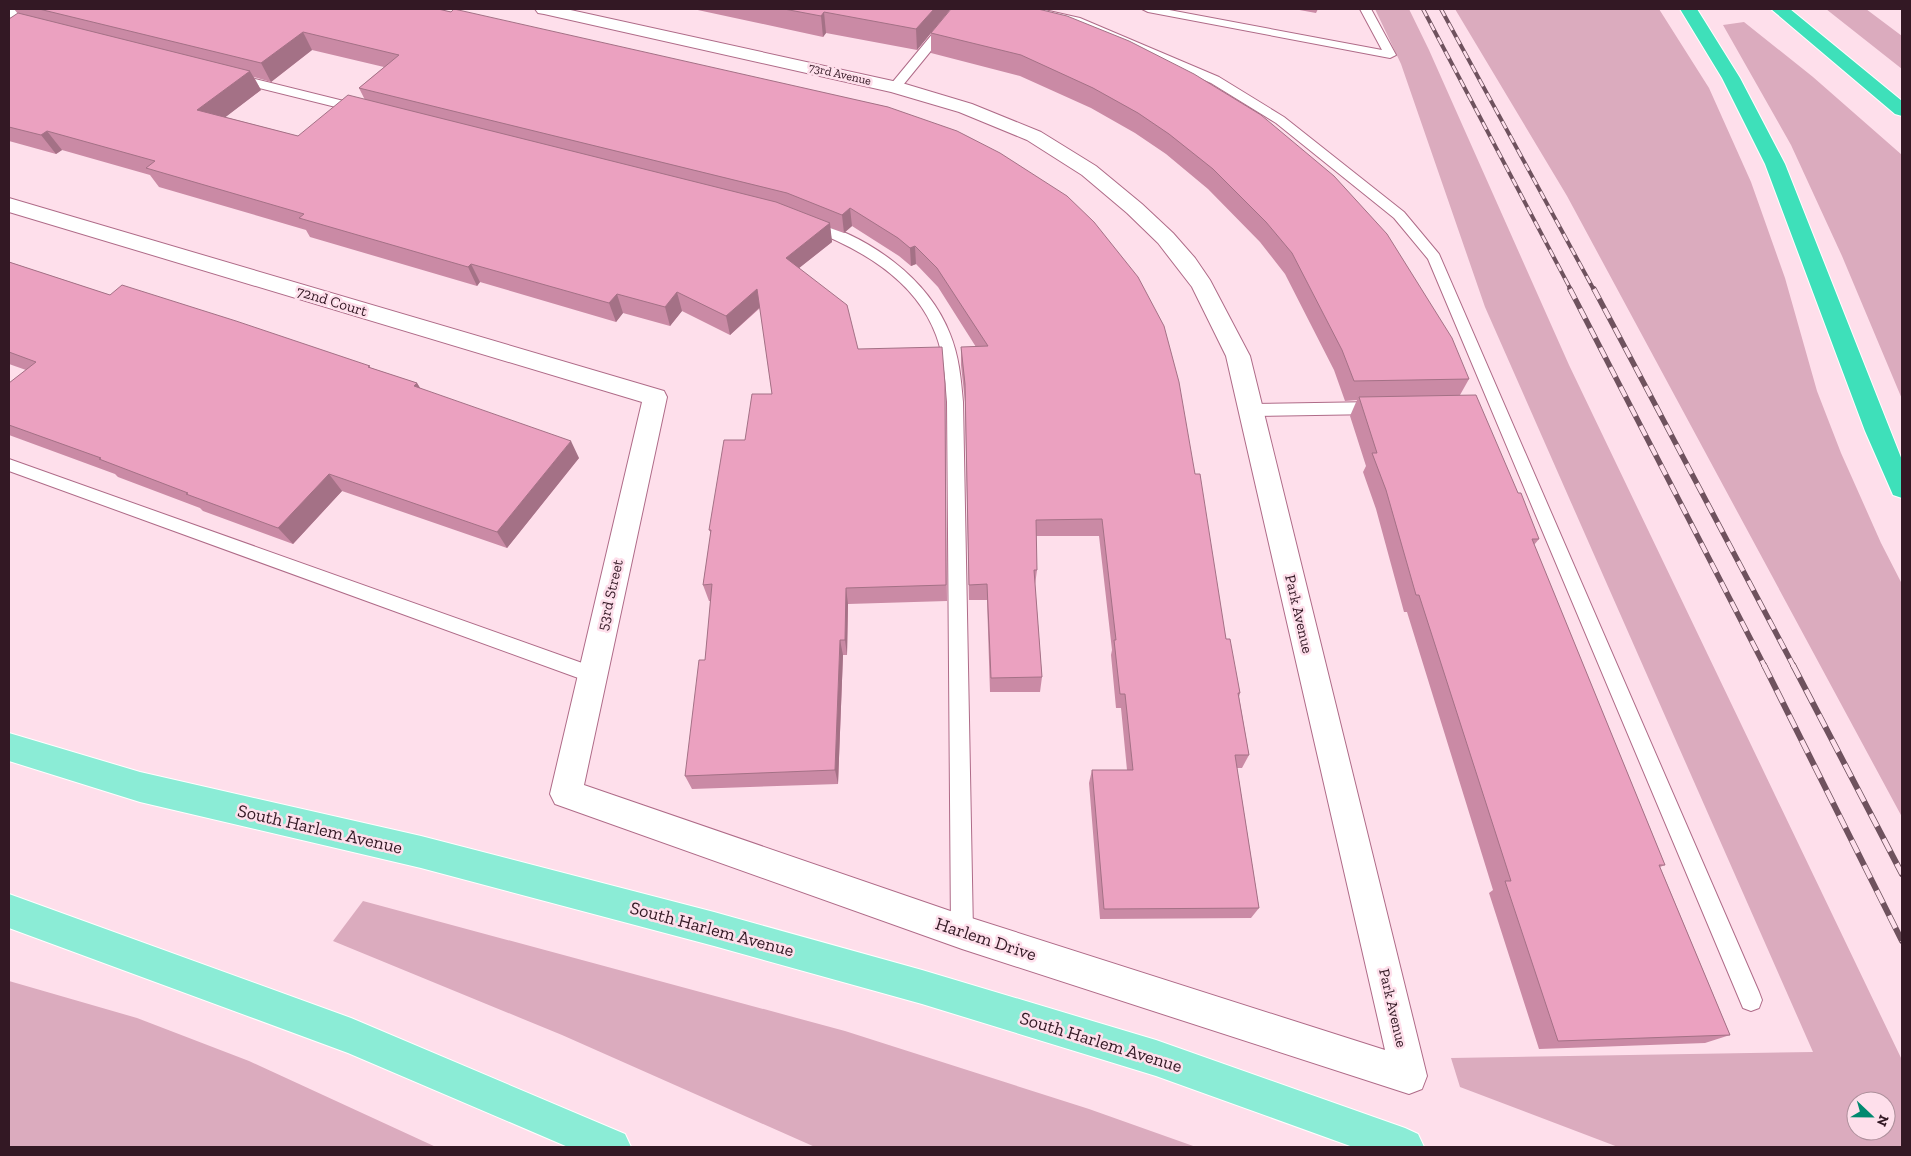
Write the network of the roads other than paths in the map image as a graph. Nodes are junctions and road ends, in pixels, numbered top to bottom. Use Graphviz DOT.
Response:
graph roads {
  1 [pos="544,9"];
  2 [pos="960,9"];
  3 [pos="1026,9"];
  4 [pos="1148,9"];
  5 [pos="1366,9"];
  6 [pos="1688,9"];
  7 [pos="1780,9"];
  8 [pos="9,13"];
  9 [pos="16,18"];
  10 [pos="223,75"];
  11 [pos="895,87"];
  12 [pos="1902,110"];
  13 [pos="378,114"];
  14 [pos="1115,191"];
  15 [pos="9,205"];
  16 [pos="792,219"];
  17 [pos="655,397"];
  18 [pos="1497,406"];
  19 [pos="1477,407"];
  20 [pos="1388,408"];
  21 [pos="1251,410"];
  22 [pos="9,464"];
  23 [pos="1902,488"];
  24 [pos="592,675"];
  25 [pos="9,747"];
  26 [pos="566,794"];
  27 [pos="9,911"];
  28 [pos="962,932"];
  29 [pos="1751,1000"];
  30 [pos="1409,1076"];
  31 [pos="612,1147"];
  32 [pos="1405,1147"];
  1 -- 11 [label="street, 73rd Avenue"];
  2 -- 11 [label="lane"];
  3 -- 18 [label="lane"];
  4 -- 5 [label="lane"];
  6 -- 23 [label="highway"];
  7 -- 12 [label="highway"];
  8 -- 9 [label="street"];
  10 -- 13 [label="lane"];
  11 -- 14 [label="street, 73rd Avenue"];
  14 -- 21 [label="street, Park Avenue"];
  15 -- 17 [label="street, 72nd Court"];
  16 -- 28 [label="lane"];
  17 -- 24 [label="street, 53rd Street"];
  18 -- 19 [label="lane"];
  18 -- 29 [label="lane"];
  20 -- 21 [label="lane"];
  21 -- 30 [label="street, Park Avenue"];
  22 -- 24 [label="lane"];
  24 -- 26 [label="street, 53rd Street"];
  25 -- 32 [label="main road, South Harlem Avenue"];
  26 -- 28 [label="street, Harlem Drive"];
  27 -- 31 [label="main road"];
  28 -- 30 [label="street, Harlem Drive"];
}
